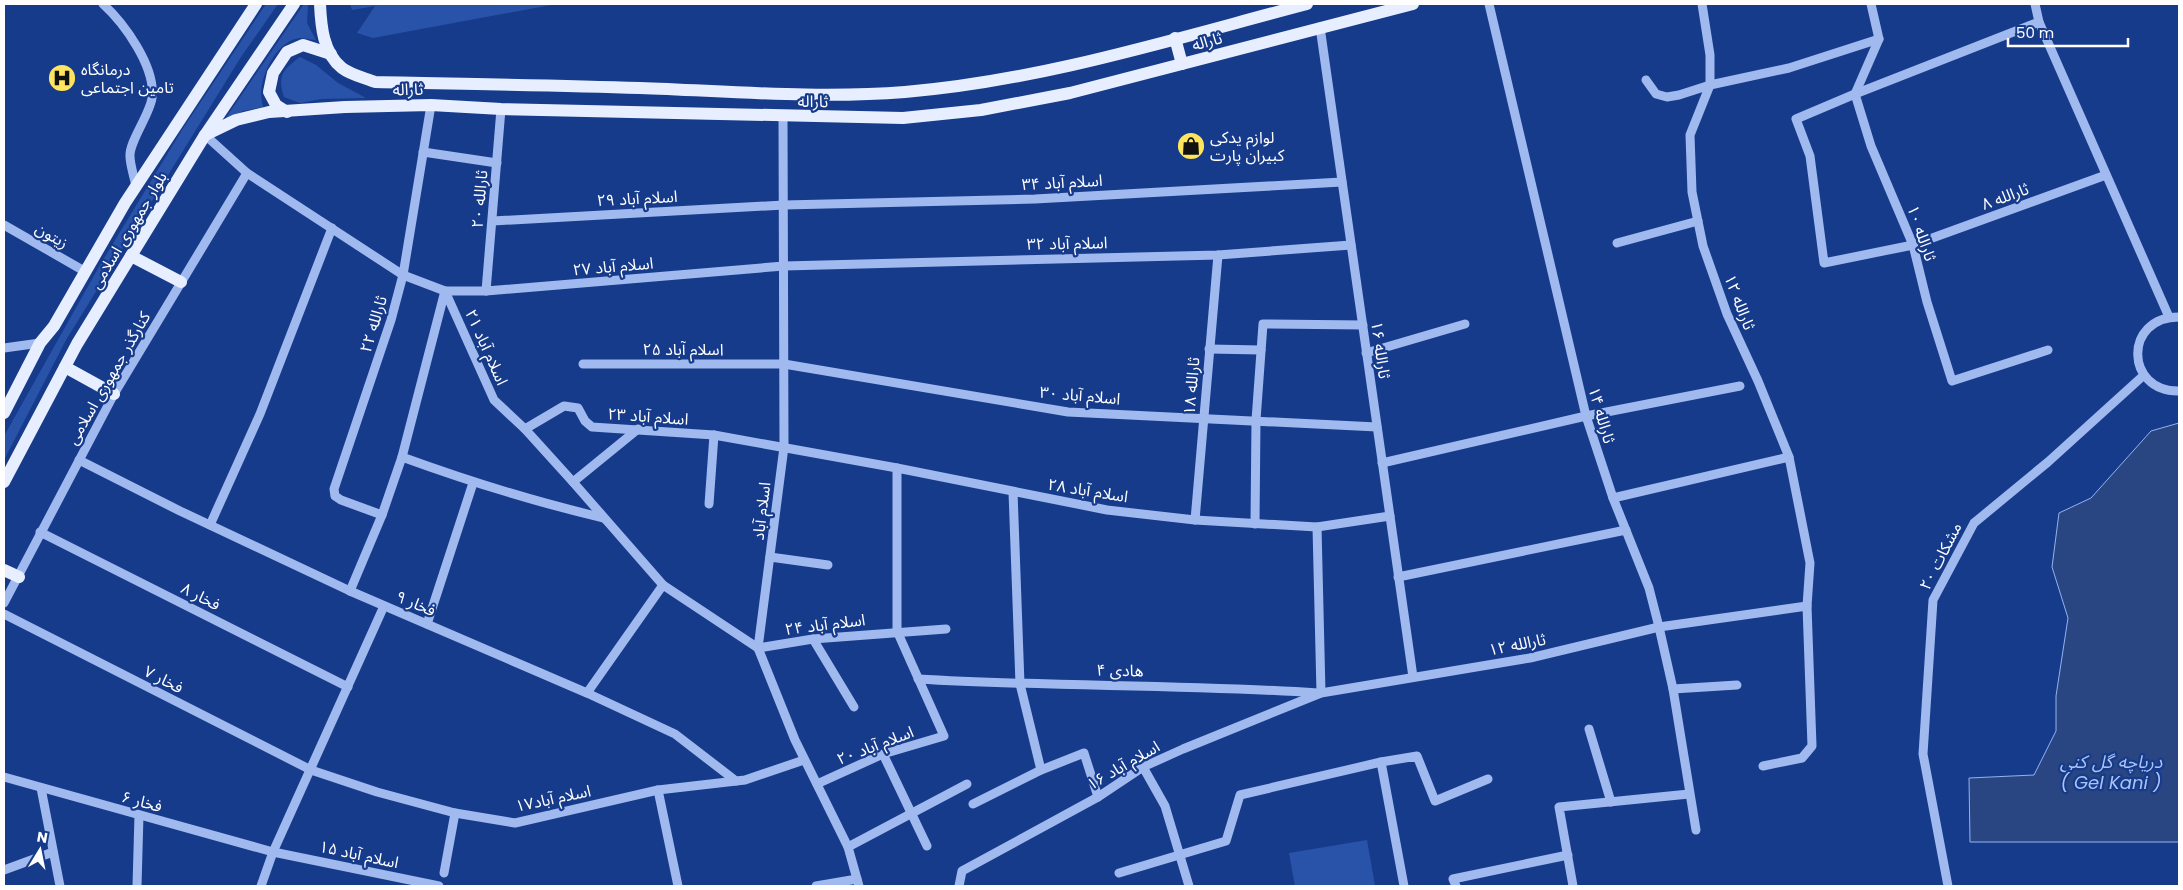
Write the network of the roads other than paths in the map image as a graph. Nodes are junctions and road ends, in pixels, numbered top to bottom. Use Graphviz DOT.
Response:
graph roads {
  1 [pos="103,4"];
  2 [pos="256,4"];
  3 [pos="294,4"];
  4 [pos="320,4"];
  5 [pos="1307,4"];
  6 [pos="1413,4"];
  7 [pos="1489,4"];
  8 [pos="1702,4"];
  9 [pos="1871,4"];
  10 [pos="2035,4"];
  11 [pos="2039,22"];
  12 [pos="1320,26"];
  13 [pos="1175,38"];
  14 [pos="1880,39"];
  15 [pos="331,54"];
  16 [pos="1182,64"];
  17 [pos="1646,80"];
  18 [pos="1710,85"];
  19 [pos="1855,94"];
  20 [pos="431,105"];
  21 [pos="502,110"];
  22 [pos="287,112"];
  23 [pos="783,117"];
  24 [pos="205,135"];
  25 [pos="423,152"];
  26 [pos="497,163"];
  27 [pos="247,173"];
  28 [pos="2106,175"];
  29 [pos="1342,182"];
  30 [pos="136,186"];
  31 [pos="784,205"];
  32 [pos="1698,220"];
  33 [pos="493,221"];
  34 [pos="4,225"];
  35 [pos="332,228"];
  36 [pos="1617,243"];
  37 [pos="1351,245"];
  38 [pos="1914,245"];
  39 [pos="1218,255"];
  40 [pos="131,256"];
  41 [pos="784,266"];
  42 [pos="86,272"];
  43 [pos="403,275"];
  44 [pos="181,282"];
  45 [pos="446,291"];
  46 [pos="486,291"];
  47 [pos="2169,317"];
  48 [pos="2179,317"];
  49 [pos="1465,324"];
  50 [pos="1363,326"];
  51 [pos="40,343"];
  52 [pos="4,348"];
  53 [pos="1209,348"];
  54 [pos="1261,350"];
  55 [pos="2048,350"];
  56 [pos="1366,353"];
  57 [pos="583,364"];
  58 [pos="784,364"];
  59 [pos="65,366"];
  60 [pos="2144,375"];
  61 [pos="1740,386"];
  62 [pos="2179,391"];
  63 [pos="114,394"];
  64 [pos="4,414"];
  65 [pos="1586,416"];
  66 [pos="1203,418"];
  67 [pos="1256,420"];
  68 [pos="1377,428"];
  69 [pos="525,429"];
  70 [pos="638,429"];
  71 [pos="714,435"];
  72 [pos="784,447"];
  73 [pos="402,457"];
  74 [pos="1789,457"];
  75 [pos="79,460"];
  76 [pos="1382,463"];
  77 [pos="897,468"];
  78 [pos="4,482"];
  79 [pos="574,482"];
  80 [pos="473,483"];
  81 [pos="1013,492"];
  82 [pos="1613,498"];
  83 [pos="709,504"];
  84 [pos="382,515"];
  85 [pos="1390,516"];
  86 [pos="604,518"];
  87 [pos="1195,520"];
  88 [pos="1255,524"];
  89 [pos="210,525"];
  90 [pos="1317,526"];
  91 [pos="1626,530"];
  92 [pos="40,532"];
  93 [pos="770,557"];
  94 [pos="828,566"];
  95 [pos="4,570"];
  96 [pos="19,578"];
  97 [pos="1398,578"];
  98 [pos="663,585"];
  99 [pos="350,590"];
  100 [pos="4,603"];
  101 [pos="384,606"];
  102 [pos="1807,606"];
  103 [pos="4,614"];
  104 [pos="426,624"];
  105 [pos="1659,628"];
  106 [pos="946,629"];
  107 [pos="897,631"];
  108 [pos="813,639"];
  109 [pos="758,648"];
  110 [pos="1412,677"];
  111 [pos="918,679"];
  112 [pos="1020,684"];
  113 [pos="1737,685"];
  114 [pos="348,687"];
  115 [pos="1673,689"];
  116 [pos="587,693"];
  117 [pos="1320,693"];
  118 [pos="854,707"];
  119 [pos="1589,730"];
  120 [pos="883,754"];
  121 [pos="804,760"];
  122 [pos="1381,762"];
  123 [pos="1763,766"];
  124 [pos="1143,767"];
  125 [pos="311,770"];
  126 [pos="1042,770"];
  127 [pos="4,777"];
  128 [pos="1488,779"];
  129 [pos="736,781"];
  130 [pos="817,784"];
  131 [pos="967,784"];
  132 [pos="41,788"];
  133 [pos="658,790"];
  134 [pos="1689,794"];
  135 [pos="1098,797"];
  136 [pos="1611,802"];
  137 [pos="973,804"];
  138 [pos="455,814"];
  139 [pos="911,814"];
  140 [pos="139,815"];
  141 [pos="1696,830"];
  142 [pos="927,846"];
  143 [pos="848,847"];
  144 [pos="53,852"];
  145 [pos="273,852"];
  146 [pos="1181,855"];
  147 [pos="1568,855"];
  148 [pos="4,870"];
  149 [pos="444,873"];
  150 [pos="1120,873"];
  151 [pos="858,883"];
  152 [pos="60,886"];
  153 [pos="137,886"];
  154 [pos="260,886"];
  155 [pos="438,886"];
  156 [pos="678,886"];
  157 [pos="816,886"];
  158 [pos="959,886"];
  159 [pos="1189,886"];
  160 [pos="1404,886"];
  161 [pos="1456,886"];
  162 [pos="1573,886"];
  163 [pos="1948,886"];
  1 -- 30 [label="street"];
  2 -- 30 [label="main road, بلوار جمهوری اسلامی"];
  3 -- 24 [label="main road, بلوار جمهوری اسلامی"];
  4 -- 15 [label="main road, ثاراله"];
  5 -- 13 [label="main road, ثاراله"];
  6 -- 12 [label="main road, ثاراله"];
  7 -- 65 [label="street, ثارالله ۱۴"];
  8 -- 18 [label="street, ثارالله ۱۲"];
  9 -- 14 [label="street"];
  10 -- 11 [label="street"];
  11 -- 19 [label="street"];
  11 -- 28 [label="street"];
  12 -- 16 [label="main road, ثاراله"];
  12 -- 29 [label="street, ثارالله ۱۶"];
  13 -- 15 [label="main road, ثاراله"];
  13 -- 16 [label="main road"];
  14 -- 18 [label="street"];
  14 -- 19 [label="street"];
  15 -- 22 [label="main road"];
  16 -- 23 [label="main road, ثاراله"];
  17 -- 18 [label="street"];
  18 -- 32 [label="street, ثارالله ۱۲"];
  19 -- 38 [label="street, ثارالله ۱۰"];
  19 -- 38 [label="street, ثارالله ۸"];
  20 -- 21 [label="main road, ثاراله"];
  20 -- 22 [label="main road, ثاراله"];
  20 -- 25 [label="street, ثارالله ۲۲"];
  21 -- 23 [label="main road, ثاراله"];
  21 -- 26 [label="street, ثارالله ۲۰"];
  22 -- 24 [label="main road, ثاراله"];
  23 -- 31 [label="street, اسلام آباد"];
  24 -- 27 [label="street"];
  24 -- 40 [label="main road, بلوار جمهوری اسلامی"];
  25 -- 26 [label="street"];
  25 -- 43 [label="street, ثارالله ۲۲"];
  26 -- 33 [label="street, ثارالله ۲۰"];
  27 -- 35 [label="street"];
  27 -- 44 [label="street, کنارگذر جمهوری اسلامی"];
  28 -- 38 [label="street, ثارالله ۸"];
  28 -- 47 [label="street"];
  29 -- 31 [label="street, اسلام آباد ۳۴"];
  29 -- 37 [label="street, ثارالله ۱۶"];
  30 -- 42 [label="main road, بلوار جمهوری اسلامی"];
  31 -- 33 [label="street, اسلام آباد ۲۹"];
  31 -- 41 [label="street, اسلام آباد"];
  32 -- 36 [label="street"];
  32 -- 74 [label="street, ثارالله ۱۲"];
  33 -- 46 [label="street, ثارالله ۲۰"];
  34 -- 42 [label="street, زیتون"];
  35 -- 43 [label="street"];
  35 -- 89 [label="street"];
  37 -- 39 [label="street, اسلام آباد ۳۲"];
  37 -- 50 [label="street, ثارالله ۱۶"];
  38 -- 55 [label="street, ثارالله ۱۰"];
  39 -- 41 [label="street, اسلام آباد ۳۲"];
  39 -- 53 [label="street, ثارالله ۱۸"];
  40 -- 44 [label="main road"];
  40 -- 59 [label="main road, بلوار جمهوری اسلامی"];
  41 -- 46 [label="street, اسلام آباد ۲۷"];
  41 -- 58 [label="street, اسلام آباد"];
  42 -- 51 [label="main road, بلوار جمهوری اسلامی"];
  43 -- 45 [label="street"];
  43 -- 84 [label="street, ثارالله ۲۲"];
  44 -- 63 [label="street, کنارگذر جمهوری اسلامی"];
  45 -- 46 [label="street, اسلام آباد ۲۷"];
  45 -- 69 [label="street, اسلام آباد ۲۱"];
  45 -- 73 [label="street"];
  47 -- 48 [label="street"];
  47 -- 60 [label="street"];
  49 -- 56 [label="street"];
  50 -- 54 [label="street"];
  50 -- 56 [label="street, ثارالله ۱۶"];
  51 -- 52 [label="street"];
  51 -- 64 [label="main road, بلوار جمهوری اسلامی"];
  53 -- 54 [label="street"];
  53 -- 66 [label="street, ثارالله ۱۸"];
  54 -- 67 [label="street"];
  56 -- 68 [label="street, ثارالله ۱۶"];
  57 -- 58 [label="street, اسلام آباد ۲۵"];
  58 -- 66 [label="street, اسلام آباد ۳۰"];
  58 -- 72 [label="street, اسلام آباد"];
  59 -- 63 [label="main road"];
  59 -- 78 [label="main road, بلوار جمهوری اسلامی"];
  60 -- 62 [label="street"];
  60 -- 163 [label="street, مشکات ۲۰"];
  61 -- 65 [label="street"];
  63 -- 75 [label="street, کنارگذر جمهوری اسلامی"];
  65 -- 76 [label="street"];
  65 -- 82 [label="street, ثارالله ۱۴"];
  66 -- 67 [label="street, اسلام آباد ۳۰"];
  66 -- 87 [label="street, ثارالله ۱۸"];
  67 -- 68 [label="street, اسلام آباد ۳۰"];
  67 -- 88 [label="street"];
  68 -- 76 [label="street, ثارالله ۱۶"];
  69 -- 70 [label="street, اسلام آباد ۲۳"];
  69 -- 79 [label="street, اسلام آباد ۲۱"];
  70 -- 71 [label="street, اسلام آباد ۲۳"];
  70 -- 79 [label="street"];
  71 -- 72 [label="street, اسلام آباد ۲۳"];
  71 -- 83 [label="street"];
  72 -- 77 [label="street, اسلام آباد ۲۸"];
  72 -- 93 [label="street, اسلام آباد"];
  73 -- 80 [label="street"];
  73 -- 84 [label="street"];
  74 -- 82 [label="street"];
  74 -- 102 [label="street, ثارالله ۱۲"];
  75 -- 89 [label="street, فخار ۹"];
  75 -- 92 [label="street, کنارگذر جمهوری اسلامی"];
  76 -- 85 [label="street, ثارالله ۱۶"];
  77 -- 81 [label="street, اسلام آباد ۲۸"];
  77 -- 107 [label="street"];
  79 -- 86 [label="street, اسلام آباد ۲۱"];
  80 -- 86 [label="street"];
  80 -- 104 [label="street"];
  81 -- 87 [label="street, اسلام آباد ۲۸"];
  81 -- 112 [label="street"];
  82 -- 91 [label="street, ثارالله ۱۴"];
  84 -- 99 [label="street"];
  85 -- 90 [label="street, اسلام آباد ۲۸"];
  85 -- 97 [label="street, ثارالله ۱۶"];
  86 -- 98 [label="street, اسلام آباد ۲۱"];
  87 -- 88 [label="street, اسلام آباد ۲۸"];
  88 -- 90 [label="street, اسلام آباد ۲۸"];
  89 -- 99 [label="street, فخار ۹"];
  90 -- 117 [label="street"];
  91 -- 97 [label="street"];
  91 -- 105 [label="street, ثارالله ۱۴"];
  92 -- 96 [label="street, کنارگذر جمهوری اسلامی"];
  92 -- 114 [label="street, فخار ۸"];
  93 -- 94 [label="street"];
  93 -- 109 [label="street, اسلام آباد"];
  95 -- 96 [label="main road"];
  96 -- 100 [label="street, کنارگذر جمهوری اسلامی"];
  97 -- 110 [label="street, ثارالله ۱۶"];
  98 -- 109 [label="street, اسلام آباد ۲۱"];
  98 -- 116 [label="street"];
  99 -- 101 [label="street, فخار ۹"];
  101 -- 104 [label="street, فخار ۹"];
  101 -- 114 [label="street"];
  102 -- 105 [label="street, ثارالله ۱۲"];
  102 -- 123 [label="street, ثارالله ۱۲"];
  103 -- 125 [label="street, فخار ۷"];
  104 -- 116 [label="street, فخار ۹"];
  105 -- 110 [label="street, ثارالله ۱۲"];
  105 -- 115 [label="street, ثارالله ۱۴"];
  106 -- 107 [label="street, اسلام آباد ۲۴"];
  107 -- 108 [label="street, اسلام آباد ۲۴"];
  107 -- 111 [label="street"];
  108 -- 109 [label="street, اسلام آباد ۲۴"];
  108 -- 118 [label="street"];
  109 -- 121 [label="street, اسلام آباد"];
  110 -- 117 [label="street, ثارالله ۱۲"];
  111 -- 112 [label="street, هادی ۴"];
  111 -- 120 [label="street, اسلام آباد ۲۰"];
  112 -- 117 [label="street, هادی ۴"];
  112 -- 126 [label="street"];
  113 -- 115 [label="street"];
  114 -- 125 [label="street"];
  115 -- 134 [label="street, ثارالله ۱۴"];
  116 -- 129 [label="street, فخار ۹"];
  117 -- 124 [label="street, اسلام آباد ۱۶"];
  119 -- 136 [label="street"];
  120 -- 130 [label="street, اسلام آباد ۲۰"];
  120 -- 139 [label="street"];
  121 -- 129 [label="street, اسلام آباد۱۷"];
  121 -- 130 [label="street, اسلام آباد"];
  122 -- 128 [label="street"];
  122 -- 146 [label="street"];
  122 -- 160 [label="street"];
  124 -- 135 [label="street, اسلام آباد ۱۶"];
  124 -- 146 [label="street"];
  125 -- 138 [label="street, اسلام آباد۱۷"];
  125 -- 145 [label="street"];
  126 -- 135 [label="street"];
  126 -- 137 [label="street"];
  127 -- 132 [label="street, فخار ۶"];
  129 -- 133 [label="street, اسلام آباد۱۷"];
  130 -- 143 [label="street, اسلام آباد"];
  131 -- 139 [label="street"];
  132 -- 140 [label="street, فخار ۶"];
  132 -- 144 [label="street"];
  133 -- 138 [label="street, اسلام آباد۱۷"];
  133 -- 156 [label="street"];
  134 -- 136 [label="street"];
  134 -- 141 [label="street, ثارالله ۱۴"];
  135 -- 158 [label="street, اسلام آباد ۱۶"];
  136 -- 147 [label="street"];
  138 -- 149 [label="street"];
  139 -- 142 [label="street"];
  139 -- 143 [label="street"];
  140 -- 145 [label="street, فخار ۶"];
  140 -- 153 [label="street"];
  143 -- 151 [label="street, اسلام آباد"];
  144 -- 148 [label="street"];
  144 -- 152 [label="street"];
  145 -- 154 [label="street"];
  145 -- 155 [label="street, اسلام آباد ۱۵"];
  146 -- 150 [label="street"];
  146 -- 159 [label="street"];
  147 -- 161 [label="street"];
  147 -- 162 [label="street"];
  151 -- 157 [label="street"];
}
